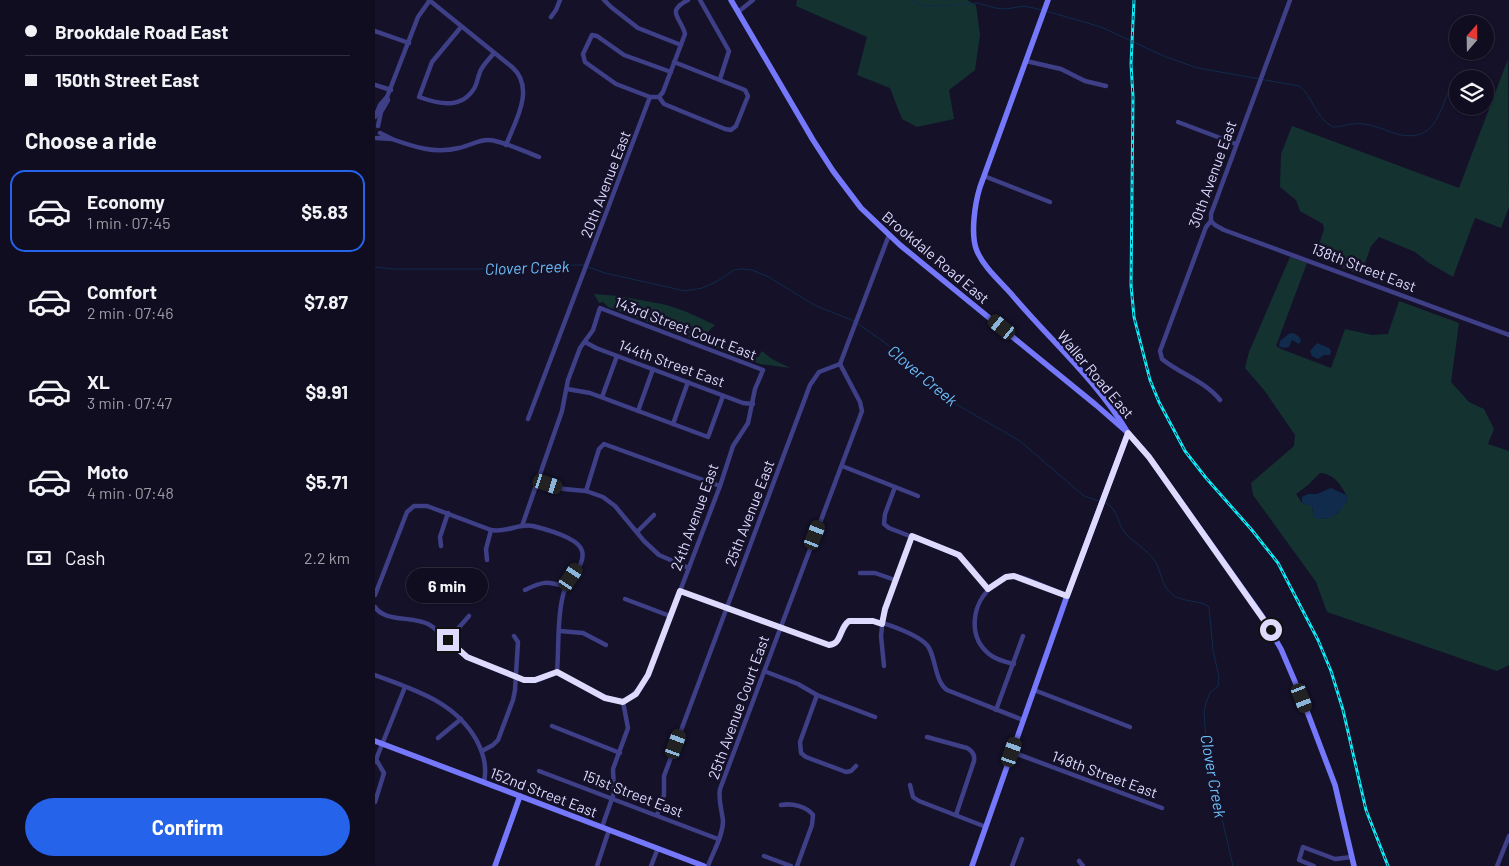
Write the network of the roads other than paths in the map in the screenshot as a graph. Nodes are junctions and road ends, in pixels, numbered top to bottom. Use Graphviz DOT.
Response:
graph roads {
  1 [pos="430,0"];
  2 [pos="560,0"];
  3 [pos="604,0"];
  4 [pos="688,0"];
  5 [pos="700,0"];
  6 [pos="731,0"];
  7 [pos="753,0"];
  8 [pos="1048,0"];
  9 [pos="1290,0"];
  10 [pos="679,2"];
  11 [pos="738,12"];
  12 [pos="551,17"];
  13 [pos="461,27"];
  14 [pos="375,31"];
  15 [pos="409,43"];
  16 [pos="681,45"];
  17 [pos="494,53"];
  18 [pos="1026,61"];
  19 [pos="675,62"];
  20 [pos="671,72"];
  21 [pos="720,79"];
  22 [pos="375,85"];
  23 [pos="1106,86"];
  24 [pos="391,90"];
  25 [pos="387,97"];
  26 [pos="651,97"];
  27 [pos="659,97"];
  28 [pos="375,118"];
  29 [pos="1178,122"];
  30 [pos="376,125"];
  31 [pos="379,132"];
  32 [pos="375,139"];
  33 [pos="392,139"];
  34 [pos="1236,144"];
  35 [pos="506,145"];
  36 [pos="539,157"];
  37 [pos="983,176"];
  38 [pos="1050,202"];
  39 [pos="1211,221"];
  40 [pos="889,235"];
  41 [pos="1509,336"];
  42 [pos="585,342"];
  43 [pos="617,356"];
  44 [pos="840,364"];
  45 [pos="653,369"];
  46 [pos="763,370"];
  47 [pos="688,382"];
  48 [pos="567,389"];
  49 [pos="723,396"];
  50 [pos="602,397"];
  51 [pos="1220,400"];
  52 [pos="753,404"];
  53 [pos="637,411"];
  54 [pos="528,419"];
  55 [pos="673,424"];
  56 [pos="1128,433"];
  57 [pos="842,466"];
  58 [pos="537,480"];
  59 [pos="720,486"];
  60 [pos="895,487"];
  61 [pos="586,491"];
  62 [pos="918,496"];
  63 [pos="449,513"];
  64 [pos="654,515"];
  65 [pos="522,526"];
  66 [pos="491,530"];
  67 [pos="637,532"];
  68 [pos="912,536"];
  69 [pos="441,546"];
  70 [pos="487,560"];
  71 [pos="689,568"];
  72 [pos="860,573"];
  73 [pos="895,580"];
  74 [pos="566,587"];
  75 [pos="990,588"];
  76 [pos="525,590"];
  77 [pos="680,591"];
  78 [pos="375,595"];
  79 [pos="1067,596"];
  80 [pos="625,599"];
  81 [pos="375,607"];
  82 [pos="727,608"];
  83 [pos="469,616"];
  84 [pos="671,616"];
  85 [pos="882,624"];
  86 [pos="781,627"];
  87 [pos="560,631"];
  88 [pos="514,636"];
  89 [pos="1023,636"];
  90 [pos="448,640"];
  91 [pos="606,645"];
  92 [pos="1013,664"];
  93 [pos="884,666"];
  94 [pos="764,671"];
  95 [pos="557,672"];
  96 [pos="375,675"];
  97 [pos="516,677"];
  98 [pos="405,687"];
  99 [pos="1034,690"];
  100 [pos="817,695"];
  101 [pos="623,702"];
  102 [pos="996,710"];
  103 [pos="875,717"];
  104 [pos="461,719"];
  105 [pos="1023,720"];
  106 [pos="551,726"];
  107 [pos="1130,727"];
  108 [pos="927,737"];
  109 [pos="438,738"];
  110 [pos="375,741"];
  111 [pos="383,744"];
  112 [pos="482,751"];
  113 [pos="620,752"];
  114 [pos="1012,752"];
  115 [pos="376,761"];
  116 [pos="856,766"];
  117 [pos="539,771"];
  118 [pos="484,782"];
  119 [pos="909,785"];
  120 [pos="520,796"];
  121 [pos="612,799"];
  122 [pos="375,802"];
  123 [pos="781,805"];
  124 [pos="1162,808"];
  125 [pos="657,815"];
  126 [pos="956,815"];
  127 [pos="601,827"];
  128 [pos="986,827"];
  129 [pos="609,830"];
  130 [pos="1509,836"];
  131 [pos="718,839"];
  132 [pos="1022,839"];
  133 [pos="657,848"];
  134 [pos="764,856"];
  135 [pos="1353,857"];
  136 [pos="1335,859"];
  137 [pos="1079,861"];
  138 [pos="495,866"];
  139 [pos="597,866"];
  140 [pos="651,866"];
  141 [pos="704,866"];
  142 [pos="708,866"];
  143 [pos="791,866"];
  144 [pos="797,866"];
  145 [pos="972,866"];
  146 [pos="1012,866"];
  147 [pos="1083,866"];
  148 [pos="1314,866"];
  149 [pos="1333,866"];
  150 [pos="1354,866"];
  151 [pos="1497,866"];
  1 -- 13 [label="street"];
  1 -- 15 [label="street"];
  2 -- 12 [label="street"];
  3 -- 16 [label="street"];
  4 -- 10 [label="street"];
  5 -- 21 [label="street"];
  6 -- 11 [label="main road, Brookdale Road East"];
  7 -- 11 [label="street"];
  8 -- 18 [label="main road, Waller Road East"];
  9 -- 34 [label="street, 30th Avenue East"];
  10 -- 16 [label="street"];
  11 -- 40 [label="main road, Brookdale Road East"];
  13 -- 17 [label="street"];
  13 -- 17 [label="street"];
  14 -- 15 [label="street"];
  15 -- 24 [label="street"];
  16 -- 19 [label="street"];
  17 -- 35 [label="street"];
  18 -- 23 [label="street"];
  18 -- 37 [label="main road, Waller Road East"];
  19 -- 20 [label="street"];
  19 -- 21 [label="street"];
  20 -- 26 [label="street"];
  20 -- 27 [label="street"];
  21 -- 27 [label="street"];
  22 -- 24 [label="street"];
  24 -- 25 [label="street"];
  25 -- 28 [label="street"];
  25 -- 30 [label="street"];
  26 -- 27 [label="street"];
  26 -- 54 [label="street, 20th Avenue East"];
  29 -- 34 [label="street"];
  30 -- 31 [label="street"];
  31 -- 32 [label="street"];
  31 -- 33 [label="street"];
  32 -- 33 [label="street"];
  33 -- 35 [label="street"];
  34 -- 39 [label="street, 30th Avenue East"];
  35 -- 36 [label="street"];
  37 -- 38 [label="street"];
  37 -- 56 [label="main road, Waller Road East"];
  39 -- 41 [label="street, 138th Street East"];
  39 -- 51 [label="street, 30th Avenue East"];
  40 -- 44 [label="street"];
  40 -- 56 [label="main road, Brookdale Road East"];
  42 -- 43 [label="street, 144th Street East"];
  42 -- 46 [label="street, 143rd Street Court East"];
  42 -- 48 [label="street"];
  43 -- 45 [label="street, 144th Street East"];
  43 -- 50 [label="street"];
  44 -- 57 [label="street, 25th Avenue Court East"];
  44 -- 82 [label="street, 25th Avenue East"];
  45 -- 47 [label="street, 144th Street East"];
  45 -- 53 [label="street"];
  46 -- 52 [label="street, 24th Avenue East"];
  47 -- 49 [label="street, 144th Street East"];
  47 -- 55 [label="street"];
  48 -- 50 [label="street"];
  48 -- 58 [label="street"];
  49 -- 52 [label="street, 144th Street East"];
  49 -- 55 [label="street"];
  50 -- 53 [label="street"];
  52 -- 59 [label="street, 24th Avenue East"];
  53 -- 55 [label="street"];
  56 -- 79 [label="main road, Waller Road East"];
  56 -- 135 [label="main road, Brookdale Road East"];
  57 -- 60 [label="street"];
  57 -- 86 [label="street, 25th Avenue Court East"];
  58 -- 61 [label="street"];
  58 -- 65 [label="street"];
  59 -- 61 [label="street"];
  59 -- 71 [label="street, 24th Avenue East"];
  60 -- 62 [label="street"];
  60 -- 68 [label="street"];
  61 -- 67 [label="street"];
  63 -- 66 [label="street"];
  63 -- 69 [label="street"];
  63 -- 78 [label="street"];
  64 -- 67 [label="street"];
  65 -- 66 [label="street"];
  65 -- 74 [label="street"];
  66 -- 70 [label="street"];
  67 -- 71 [label="street"];
  68 -- 73 [label="street"];
  68 -- 75 [label="street"];
  71 -- 77 [label="street, 24th Avenue East"];
  72 -- 73 [label="street"];
  73 -- 85 [label="street"];
  74 -- 76 [label="street"];
  74 -- 87 [label="street"];
  75 -- 79 [label="street"];
  75 -- 92 [label="street"];
  77 -- 82 [label="street"];
  77 -- 84 [label="street, 24th Avenue East"];
  79 -- 99 [label="main road, Waller Road East"];
  80 -- 84 [label="street"];
  81 -- 90 [label="street"];
  82 -- 86 [label="street"];
  82 -- 125 [label="street, 25th Avenue East"];
  83 -- 90 [label="street"];
  84 -- 101 [label="street, 24th Avenue East"];
  85 -- 86 [label="street"];
  85 -- 93 [label="street"];
  85 -- 102 [label="street"];
  86 -- 94 [label="street, 25th Avenue Court East"];
  87 -- 91 [label="street"];
  87 -- 95 [label="street"];
  88 -- 97 [label="street"];
  89 -- 92 [label="street"];
  90 -- 97 [label="street"];
  92 -- 102 [label="street"];
  94 -- 100 [label="street"];
  94 -- 131 [label="street, 25th Avenue Court East"];
  95 -- 97 [label="street"];
  95 -- 101 [label="street"];
  96 -- 98 [label="street"];
  97 -- 112 [label="street"];
  98 -- 104 [label="street"];
  98 -- 111 [label="street"];
  99 -- 105 [label="main road, Waller Road East"];
  99 -- 107 [label="street"];
  100 -- 103 [label="street"];
  100 -- 116 [label="street"];
  101 -- 113 [label="street"];
  102 -- 105 [label="street"];
  104 -- 109 [label="street"];
  104 -- 112 [label="street"];
  105 -- 114 [label="main road, Waller Road East"];
  106 -- 113 [label="street"];
  108 -- 126 [label="street"];
  110 -- 111 [label="main road, 152nd Street East"];
  111 -- 115 [label="street"];
  111 -- 118 [label="main road, 152nd Street East"];
  112 -- 118 [label="street"];
  113 -- 121 [label="street"];
  114 -- 124 [label="street, 148th Street East"];
  114 -- 128 [label="main road, Waller Road East"];
  115 -- 122 [label="street"];
  117 -- 121 [label="street, 151st Street East"];
  118 -- 120 [label="main road, 152nd Street East"];
  119 -- 126 [label="street"];
  120 -- 127 [label="main road, 152nd Street East"];
  120 -- 138 [label="main road"];
  121 -- 125 [label="street, 151st Street East"];
  121 -- 127 [label="street"];
  123 -- 144 [label="street"];
  125 -- 131 [label="street, 151st Street East"];
  126 -- 128 [label="street"];
  127 -- 129 [label="main road, 152nd Street East"];
  128 -- 145 [label="main road, Waller Road East"];
  129 -- 133 [label="main road, 152nd Street East"];
  129 -- 139 [label="street"];
  130 -- 151 [label="street"];
  131 -- 142 [label="street, 25th Avenue Court East"];
  132 -- 146 [label="street"];
  133 -- 140 [label="street"];
  133 -- 141 [label="main road, 152nd Street East"];
  134 -- 143 [label="street"];
  135 -- 136 [label="street"];
  135 -- 150 [label="main road, Brookdale Road East"];
  136 -- 148 [label="street"];
  136 -- 149 [label="street"];
  137 -- 147 [label="street"];
}
